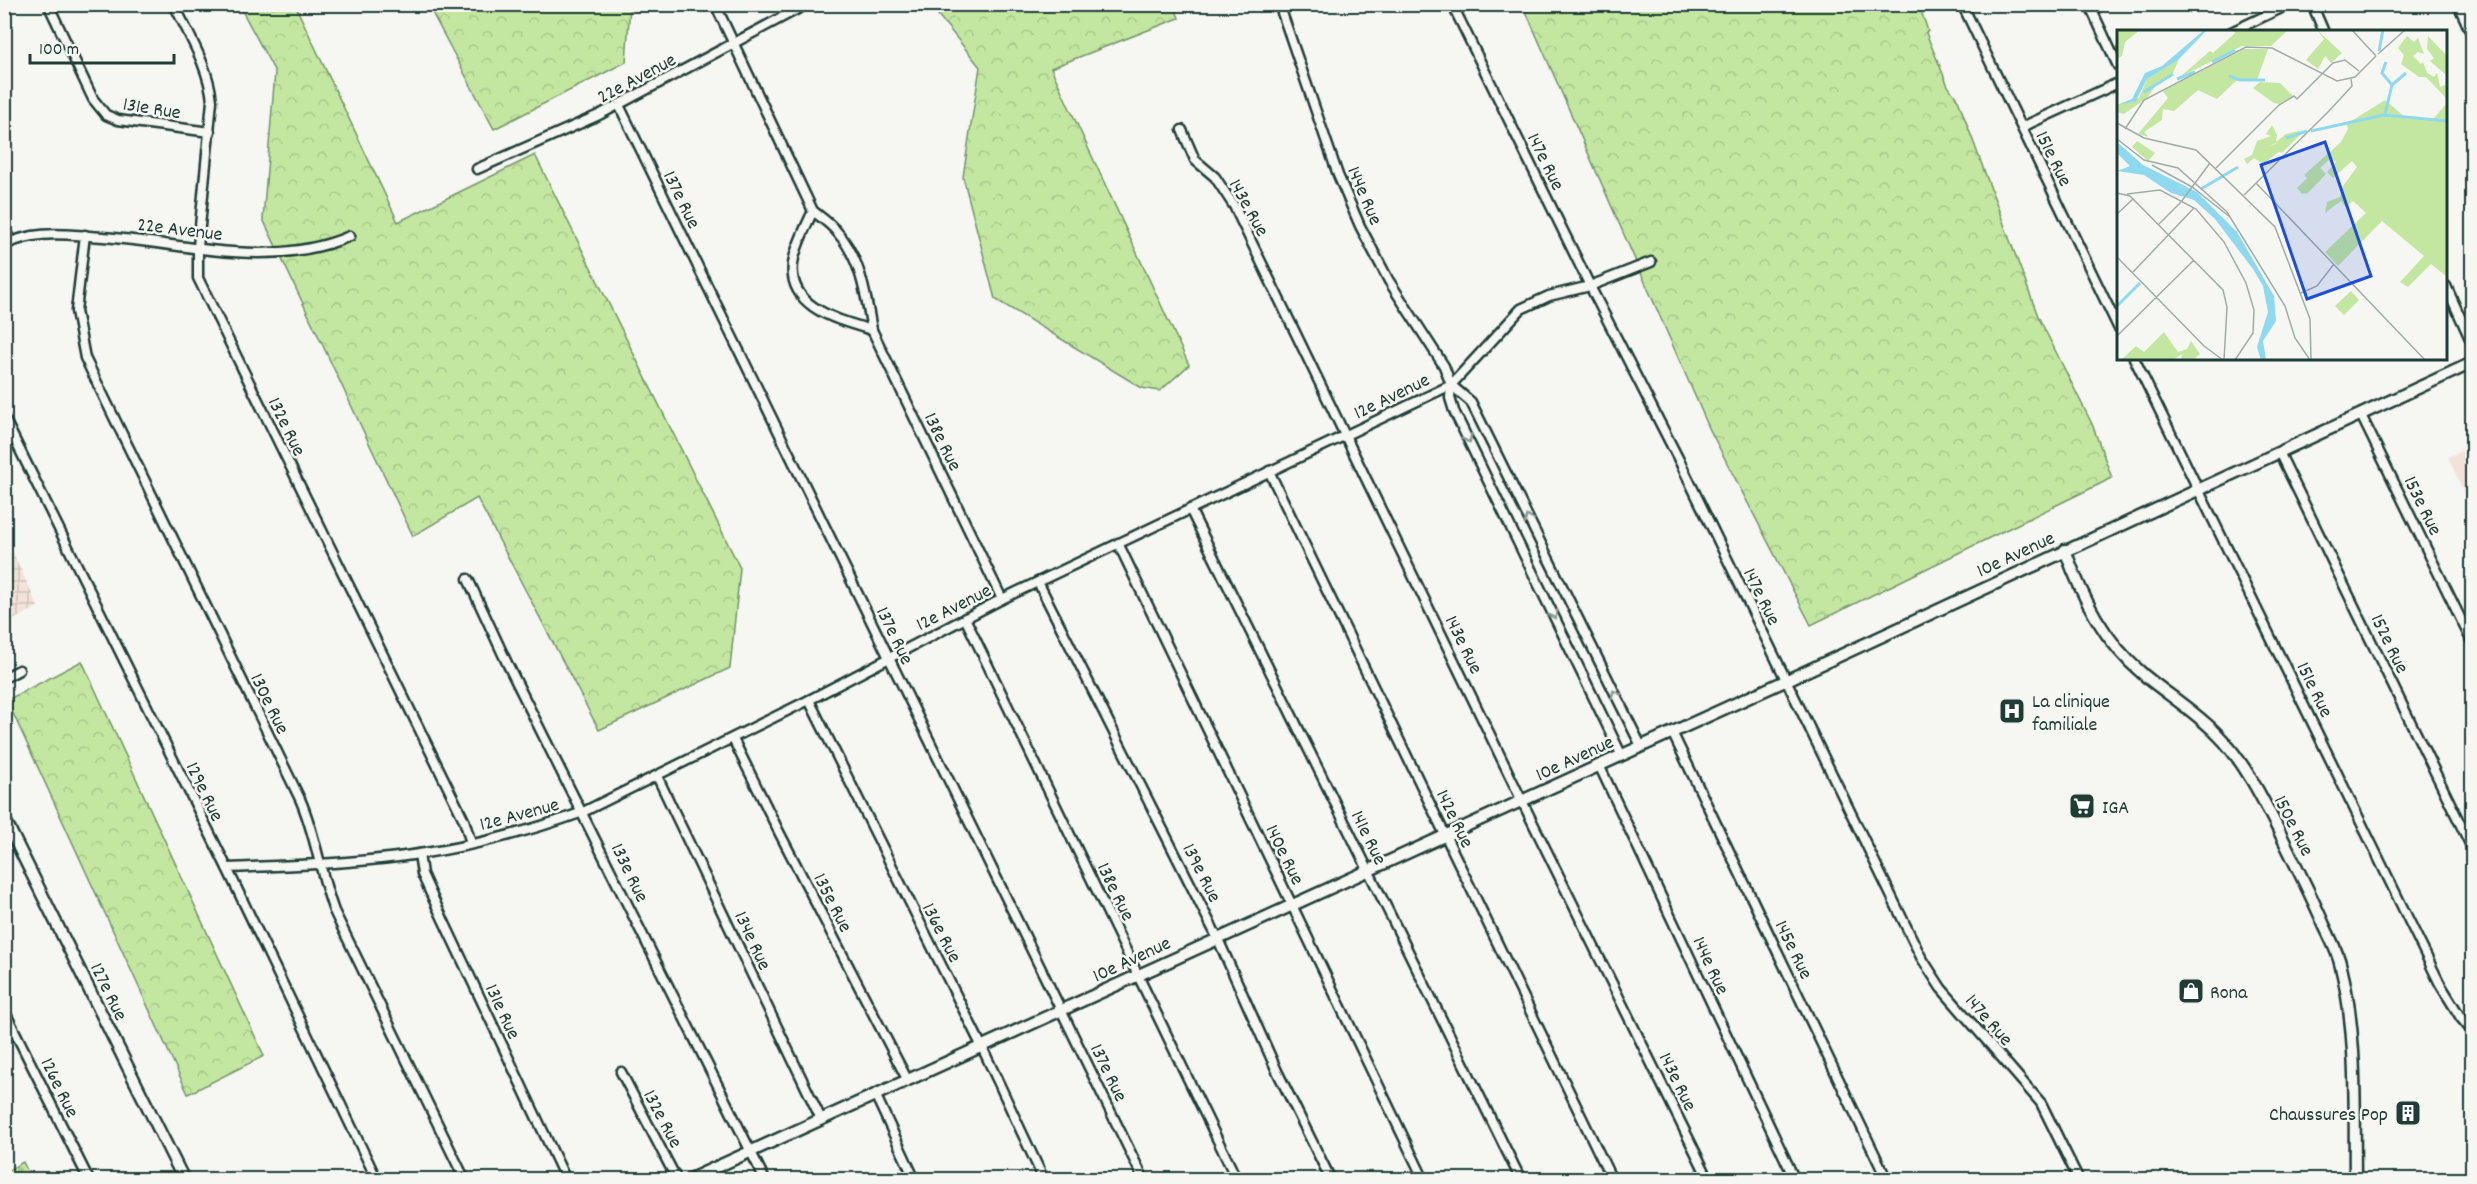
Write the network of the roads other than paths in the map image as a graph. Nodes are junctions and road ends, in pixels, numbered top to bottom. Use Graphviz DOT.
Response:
graph roads {
  1 [pos="48,4"];
  2 [pos="174,4"];
  3 [pos="715,4"];
  4 [pos="807,4"];
  5 [pos="1279,4"];
  6 [pos="1452,4"];
  7 [pos="1962,4"];
  8 [pos="2089,4"];
  9 [pos="2290,4"];
  10 [pos="2312,4"];
  11 [pos="2458,4"];
  12 [pos="2235,30"];
  13 [pos="2323,30"];
  14 [pos="2472,34"];
  15 [pos="733,45"];
  16 [pos="2117,64"];
  17 [pos="2117,83"];
  18 [pos="618,105"];
  19 [pos="2022,128"];
  20 [pos="1182,130"];
  21 [pos="210,132"];
  22 [pos="477,169"];
  23 [pos="813,211"];
  24 [pos="4,228"];
  25 [pos="85,235"];
  26 [pos="350,236"];
  27 [pos="8,243"];
  28 [pos="198,248"];
  29 [pos="1651,262"];
  30 [pos="1590,286"];
  31 [pos="2447,290"];
  32 [pos="2117,325"];
  33 [pos="872,330"];
  34 [pos="2472,343"];
  35 [pos="2135,360"];
  36 [pos="2472,363"];
  37 [pos="1451,385"];
  38 [pos="2361,415"];
  39 [pos="4,418"];
  40 [pos="1346,436"];
  41 [pos="2279,452"];
  42 [pos="1269,471"];
  43 [pos="2199,489"];
  44 [pos="1190,508"];
  45 [pos="1118,543"];
  46 [pos="2065,550"];
  47 [pos="468,579"];
  48 [pos="1038,582"];
  49 [pos="1002,599"];
  50 [pos="965,618"];
  51 [pos="2472,642"];
  52 [pos="889,657"];
  53 [pos="19,670"];
  54 [pos="4,678"];
  55 [pos="1785,681"];
  56 [pos="810,700"];
  57 [pos="1672,732"];
  58 [pos="733,739"];
  59 [pos="1641,746"];
  60 [pos="1622,754"];
  61 [pos="1599,765"];
  62 [pos="657,776"];
  63 [pos="1522,801"];
  64 [pos="583,812"];
  65 [pos="4,818"];
  66 [pos="1446,835"];
  67 [pos="471,843"];
  68 [pos="2472,848"];
  69 [pos="419,854"];
  70 [pos="322,864"];
  71 [pos="227,868"];
  72 [pos="1368,869"];
  73 [pos="1292,905"];
  74 [pos="1217,937"];
  75 [pos="1140,975"];
  76 [pos="4,1010"];
  77 [pos="1062,1011"];
  78 [pos="2472,1031"];
  79 [pos="981,1045"];
  80 [pos="621,1072"];
  81 [pos="907,1079"];
  82 [pos="874,1094"];
  83 [pos="821,1119"];
  84 [pos="751,1150"];
  85 [pos="88,1179"];
  86 [pos="183,1179"];
  87 [pos="376,1179"];
  88 [pos="465,1179"];
  89 [pos="566,1179"];
  90 [pos="677,1179"];
  91 [pos="688,1179"];
  92 [pos="765,1179"];
  93 [pos="915,1179"];
  94 [pos="1044,1179"];
  95 [pos="1144,1179"];
  96 [pos="1237,1179"];
  97 [pos="1331,1179"];
  98 [pos="1424,1179"];
  99 [pos="1521,1179"];
  100 [pos="1612,1179"];
  101 [pos="1709,1179"];
  102 [pos="1795,1179"];
  103 [pos="1887,1179"];
  104 [pos="2079,1179"];
  105 [pos="2355,1179"];
  1 -- 21 [label="street, 131e Rue"];
  2 -- 21 [label="street, 132e Rue"];
  3 -- 15 [label="street, 138e Rue"];
  4 -- 15 [label="street, 22e Avenue"];
  5 -- 37 [label="street, 144e Rue"];
  6 -- 30 [label="street, 147e Rue"];
  7 -- 19 [label="street, 151e Rue"];
  8 -- 16 [label="street"];
  9 -- 12 [label="street"];
  10 -- 13 [label="street"];
  11 -- 14 [label="street"];
  15 -- 18 [label="street, 22e Avenue"];
  15 -- 23 [label="street, 138e Rue"];
  17 -- 19 [label="street"];
  18 -- 22 [label="street, 22e Avenue"];
  18 -- 52 [label="street, 137e Rue"];
  19 -- 32 [label="street, 151e Rue"];
  20 -- 40 [label="street, 143e Rue"];
  21 -- 28 [label="street, 132e Rue"];
  23 -- 33 [label="street, 138e Rue"];
  23 -- 33 [label="street"];
  24 -- 27 [label="street"];
  25 -- 27 [label="street, 22e Avenue"];
  25 -- 28 [label="street, 22e Avenue"];
  25 -- 70 [label="street, 130e Rue"];
  26 -- 28 [label="street, 22e Avenue"];
  28 -- 67 [label="street, 132e Rue"];
  29 -- 30 [label="street, 12e Avenue"];
  30 -- 37 [label="street, 12e Avenue"];
  30 -- 55 [label="street, 147e Rue"];
  31 -- 34 [label="street"];
  33 -- 49 [label="street, 138e Rue"];
  35 -- 43 [label="street, 151e Rue"];
  36 -- 38 [label="street, 10e Avenue"];
  37 -- 40 [label="street, 12e Avenue"];
  59 -- 37 [label="street, 144e Rue, one-way"];
  37 -- 60 [label="street, 144e Rue, one-way"];
  38 -- 41 [label="street, 10e Avenue"];
  38 -- 51 [label="street, 153e Rue"];
  39 -- 71 [label="street, 129e Rue"];
  40 -- 42 [label="street, 12e Avenue"];
  40 -- 63 [label="street, 143e Rue"];
  41 -- 43 [label="street, 10e Avenue"];
  41 -- 68 [label="street, 152e Rue"];
  42 -- 44 [label="street, 12e Avenue"];
  42 -- 66 [label="street, 142e Rue"];
  43 -- 46 [label="street, 10e Avenue"];
  43 -- 78 [label="street, 151e Rue"];
  44 -- 45 [label="street, 12e Avenue"];
  44 -- 72 [label="street, 141e Rue"];
  45 -- 48 [label="street, 12e Avenue"];
  45 -- 73 [label="street, 140e Rue"];
  46 -- 55 [label="street, 10e Avenue"];
  46 -- 105 [label="street, 150e Rue"];
  47 -- 64 [label="street, 133e Rue"];
  48 -- 49 [label="street, 12e Avenue"];
  48 -- 74 [label="street, 139e Rue"];
  49 -- 50 [label="street, 12e Avenue"];
  50 -- 52 [label="street, 12e Avenue"];
  50 -- 75 [label="street, 138e Rue"];
  52 -- 56 [label="street, 12e Avenue"];
  52 -- 77 [label="street, 137e Rue"];
  53 -- 54 [label="street"];
  55 -- 57 [label="street, 10e Avenue"];
  55 -- 104 [label="street, 147e Rue"];
  56 -- 58 [label="street, 12e Avenue"];
  56 -- 79 [label="street, 136e Rue"];
  57 -- 59 [label="street, 10e Avenue"];
  57 -- 103 [label="street, 145e Rue"];
  58 -- 62 [label="street, 12e Avenue"];
  58 -- 81 [label="street, 135e Rue"];
  59 -- 60 [label="street, 10e Avenue"];
  60 -- 61 [label="street, 10e Avenue"];
  61 -- 63 [label="street, 10e Avenue"];
  61 -- 102 [label="street, 144e Rue"];
  62 -- 64 [label="street, 12e Avenue"];
  62 -- 83 [label="street, 134e Rue"];
  63 -- 66 [label="street, 10e Avenue"];
  63 -- 101 [label="street, 143e Rue"];
  64 -- 67 [label="street, 12e Avenue"];
  64 -- 84 [label="street, 133e Rue"];
  65 -- 86 [label="street, 127e Rue"];
  66 -- 72 [label="street, 10e Avenue"];
  66 -- 100 [label="street, 142e Rue"];
  67 -- 69 [label="street, 12e Avenue"];
  69 -- 70 [label="street, 12e Avenue"];
  69 -- 89 [label="street, 131e Rue"];
  70 -- 71 [label="street, 12e Avenue"];
  70 -- 88 [label="street, 130e Rue"];
  71 -- 87 [label="street, 129e Rue"];
  72 -- 73 [label="street, 10e Avenue"];
  72 -- 99 [label="street, 141e Rue"];
  73 -- 74 [label="street, 10e Avenue"];
  73 -- 98 [label="street, 140e Rue"];
  74 -- 75 [label="street, 10e Avenue"];
  74 -- 97 [label="street, 139e Rue"];
  75 -- 77 [label="street, 10e Avenue"];
  75 -- 96 [label="street, 138e Rue"];
  76 -- 85 [label="street, 126e Rue"];
  77 -- 79 [label="street, 10e Avenue"];
  77 -- 95 [label="street, 137e Rue"];
  79 -- 81 [label="street, 10e Avenue"];
  79 -- 94 [label="street, 136e Rue"];
  80 -- 90 [label="street, 132e Rue"];
  81 -- 82 [label="street, 10e Avenue"];
  82 -- 83 [label="street, 10e Avenue"];
  82 -- 93 [label="street"];
  83 -- 84 [label="street, 10e Avenue"];
  84 -- 91 [label="street, 10e Avenue"];
  84 -- 92 [label="street, 133e Rue"];
}
